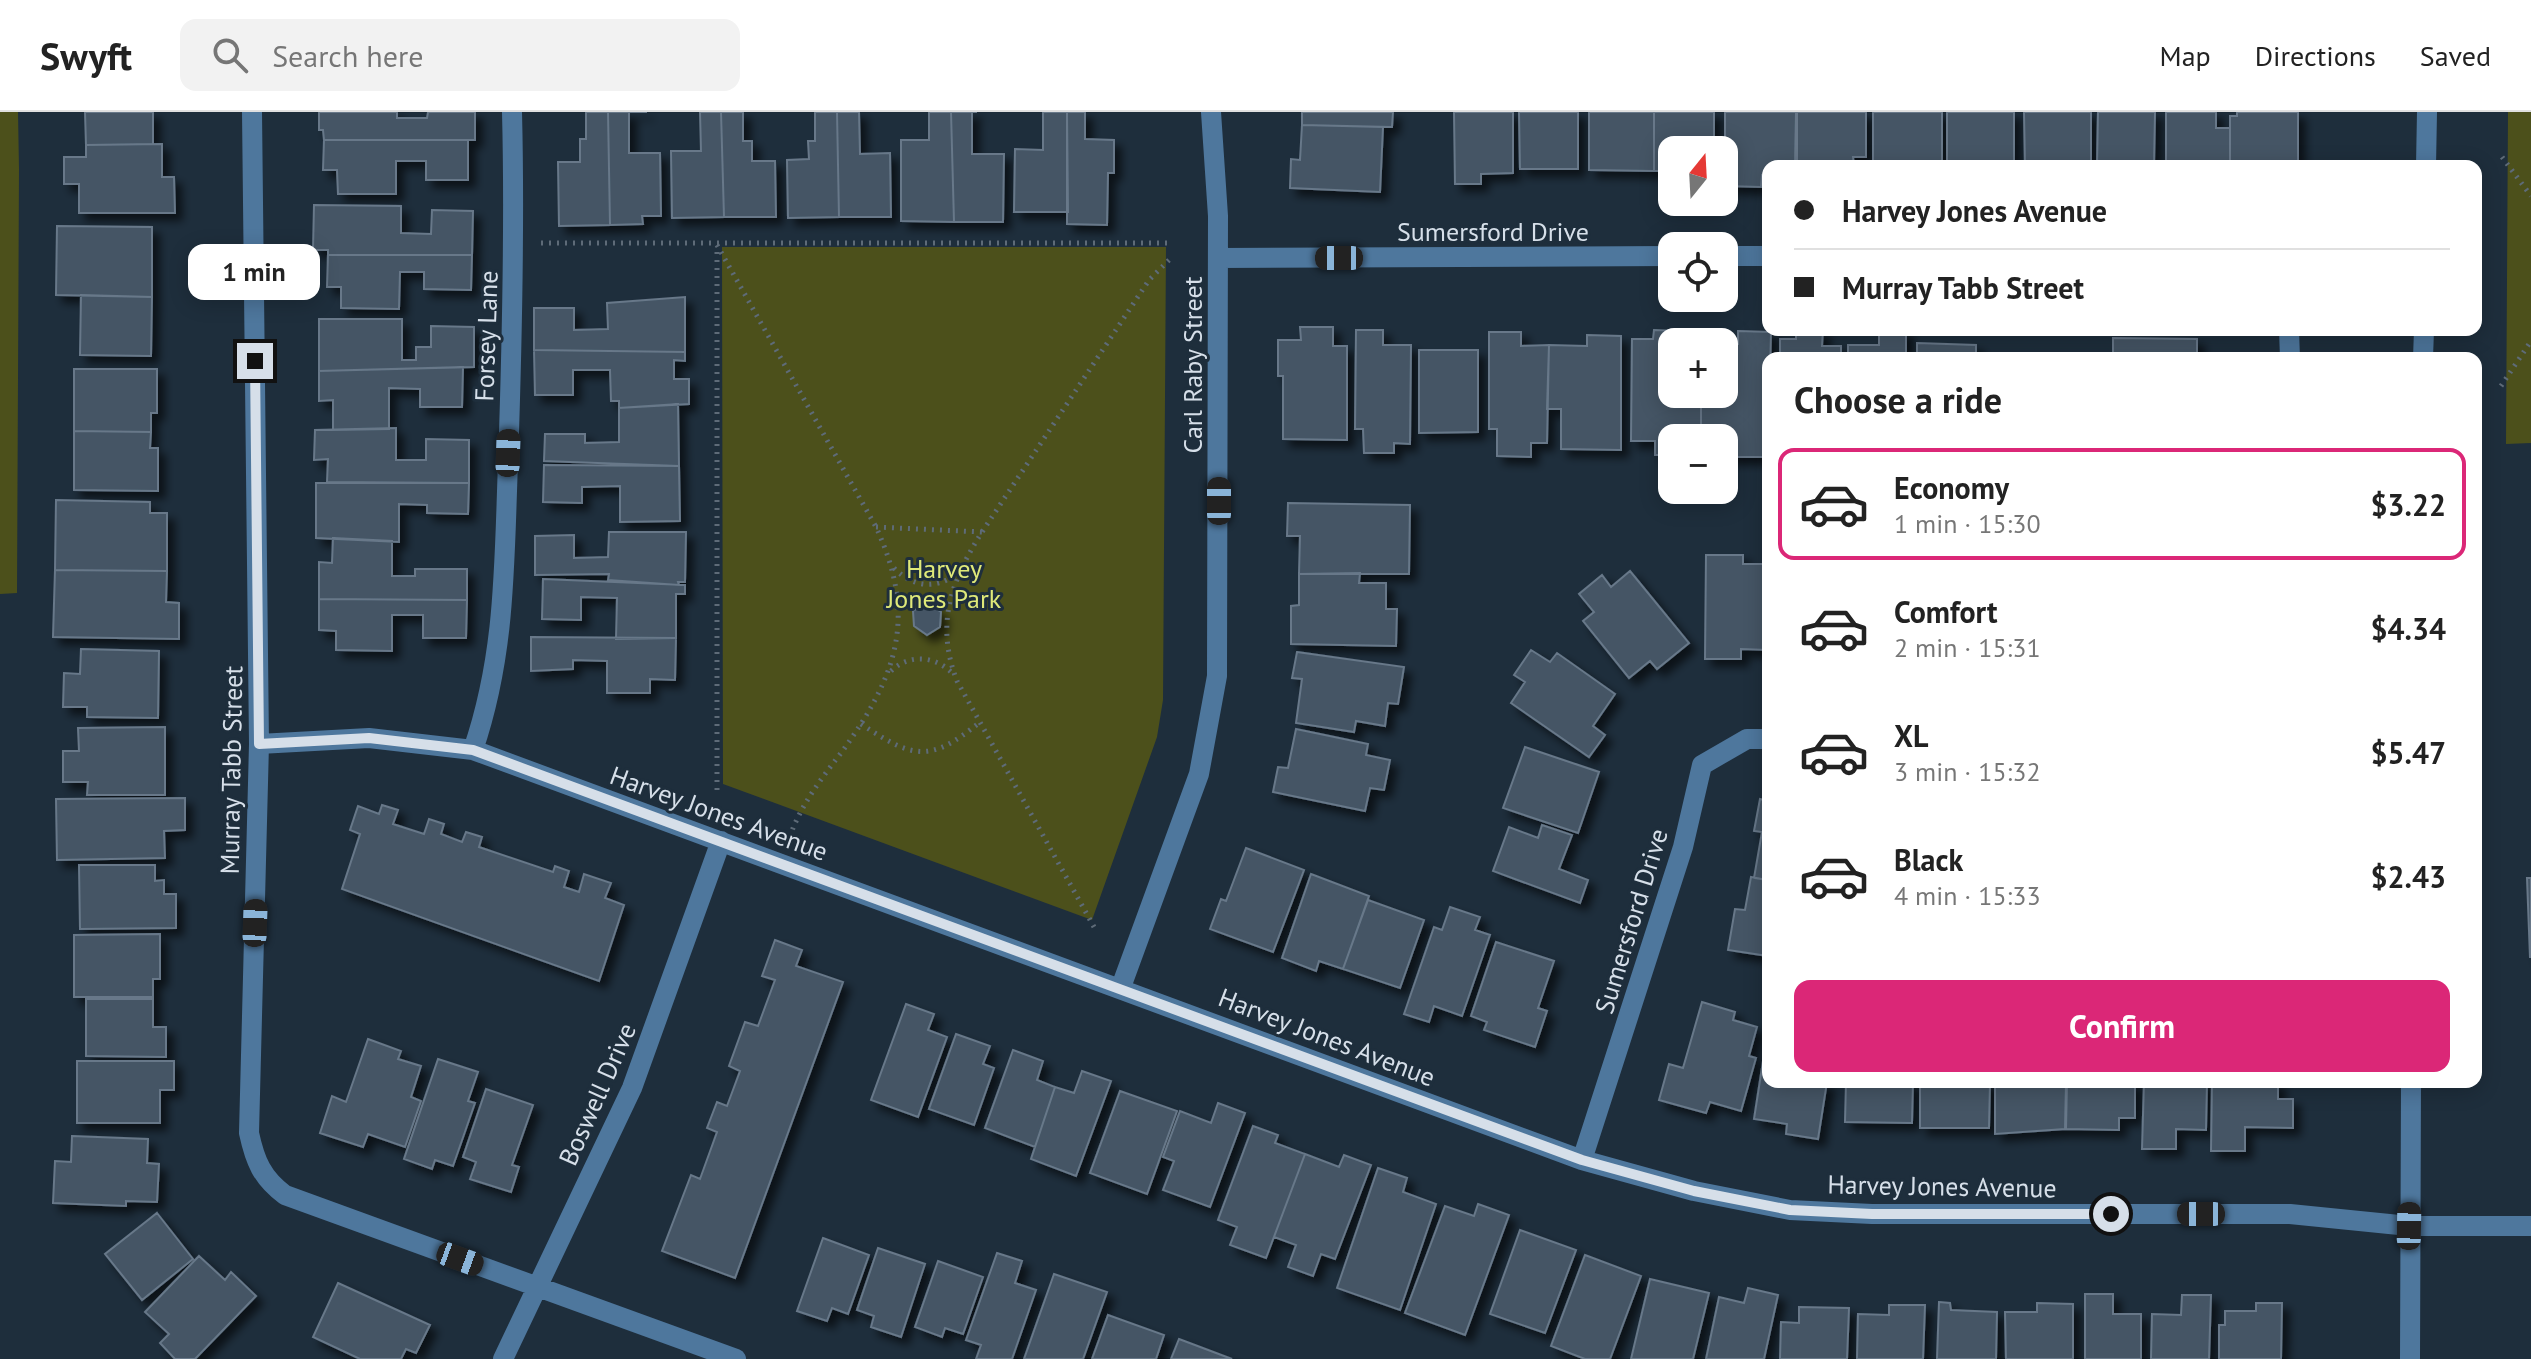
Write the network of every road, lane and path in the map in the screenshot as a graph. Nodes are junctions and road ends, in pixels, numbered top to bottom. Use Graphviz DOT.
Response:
graph roads {
  1 [pos="252,112"];
  2 [pos="512,112"];
  3 [pos="1211,112"];
  4 [pos="2427,112"];
  5 [pos="2502,157"];
  6 [pos="2426,160"];
  7 [pos="2531,196"];
  8 [pos="516,243"];
  9 [pos="1169,243"];
  10 [pos="717,245"];
  11 [pos="1658,256"];
  12 [pos="1738,256"];
  13 [pos="1762,256"];
  14 [pos="1218,258"];
  15 [pos="1169,260"];
  16 [pos="2531,341"];
  17 [pos="2501,386"];
  18 [pos="876,527"];
  19 [pos="982,532"];
  20 [pos="892,566"];
  21 [pos="957,573"];
  22 [pos="891,671"];
  23 [pos="955,676"];
  24 [pos="980,721"];
  25 [pos="861,724"];
  26 [pos="1762,739"];
  27 [pos="259,744"];
  28 [pos="473,750"];
  29 [pos="717,790"];
  30 [pos="721,841"];
  31 [pos="781,864"];
  32 [pos="1094,927"];
  33 [pos="1121,987"];
  34 [pos="2411,1088"];
  35 [pos="1582,1160"];
  36 [pos="2409,1226"];
  37 [pos="2531,1226"];
  38 [pos="537,1287"];
  39 [pos="503,1359"];
  40 [pos="736,1359"];
  41 [pos="2410,1359"];
  1 -- 27 [label="street, Murray Tabb Street"];
  2 -- 8 [label="street, Forsey Lane"];
  3 -- 14 [label="street, Carl Raby Street"];
  4 -- 6 [label="street"];
  5 -- 7 [label="path"];
  8 -- 10 [label="path"];
  8 -- 28 [label="street, Forsey Lane"];
  9 -- 10 [label="path"];
  10 -- 18 [label="path"];
  10 -- 29 [label="path"];
  11 -- 14 [label="street, Sumersford Drive"];
  12 -- 13 [label="street"];
  14 -- 33 [label="street, Carl Raby Street"];
  15 -- 19 [label="path"];
  16 -- 17 [label="path"];
  18 -- 19 [label="path"];
  18 -- 20 [label="path"];
  19 -- 21 [label="path"];
  20 -- 21 [label="path"];
  20 -- 22 [label="path"];
  21 -- 23 [label="path"];
  22 -- 23 [label="path"];
  22 -- 25 [label="path"];
  23 -- 24 [label="path"];
  24 -- 25 [label="path"];
  24 -- 32 [label="path"];
  25 -- 31 [label="path"];
  26 -- 35 [label="street, Sumersford Drive"];
  27 -- 28 [label="street, Harvey Jones Avenue"];
  27 -- 38 [label="street, Murray Tabb Street"];
  28 -- 30 [label="street, Harvey Jones Avenue"];
  30 -- 31 [label="street, Harvey Jones Avenue"];
  30 -- 38 [label="street, Boswell Drive"];
  31 -- 33 [label="street, Harvey Jones Avenue"];
  33 -- 35 [label="street, Harvey Jones Avenue"];
  34 -- 36 [label="street"];
  35 -- 36 [label="street, Harvey Jones Avenue"];
  36 -- 37 [label="street, Harvey Jones Avenue"];
  36 -- 41 [label="street"];
  38 -- 39 [label="street, Boswell Drive"];
  38 -- 40 [label="street, Murray Tabb Street"];
}
